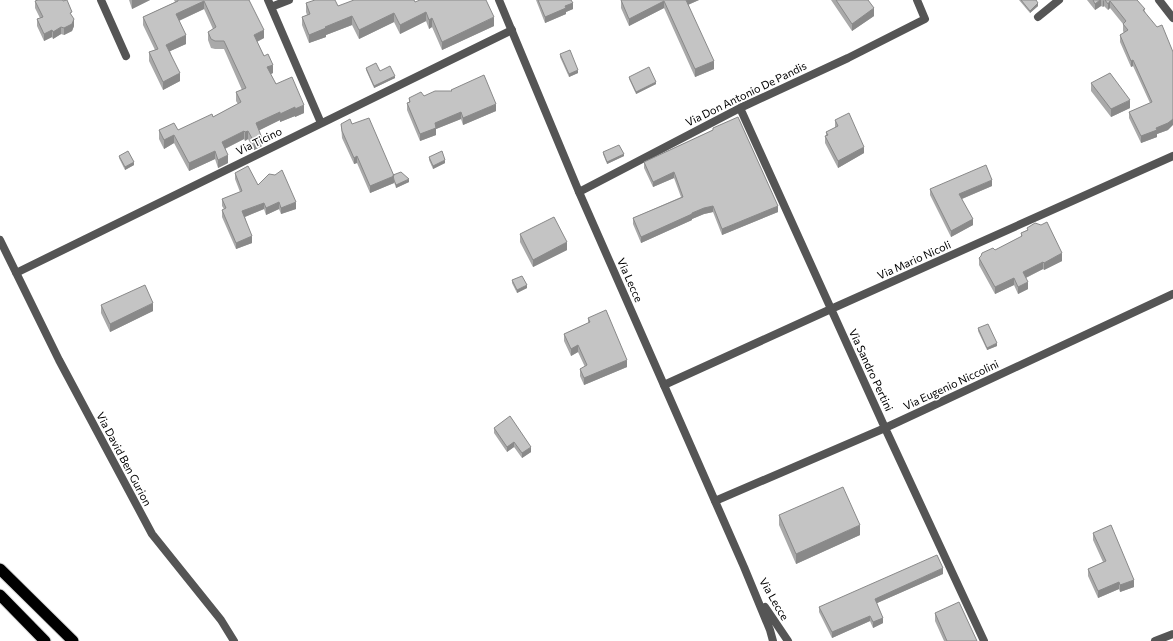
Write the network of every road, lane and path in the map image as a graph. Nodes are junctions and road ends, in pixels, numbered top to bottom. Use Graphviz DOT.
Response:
graph roads {
  1 [pos="101,0"];
  2 [pos="289,0"];
  3 [pos="499,0"];
  4 [pos="917,0"];
  5 [pos="1059,0"];
  6 [pos="1159,0"];
  7 [pos="270,4"];
  8 [pos="1038,17"];
  9 [pos="1173,18"];
  10 [pos="512,30"];
  11 [pos="126,56"];
  12 [pos="740,108"];
  13 [pos="321,123"];
  14 [pos="1173,156"];
  15 [pos="579,192"];
  16 [pos="0,240"];
  17 [pos="16,273"];
  18 [pos="1173,294"];
  19 [pos="831,308"];
  20 [pos="664,385"];
  21 [pos="885,428"];
  22 [pos="715,501"];
  23 [pos="744,567"];
  24 [pos="0,569"];
  25 [pos="0,596"];
  26 [pos="1173,634"];
  27 [pos="45,641"];
  28 [pos="73,641"];
  29 [pos="234,641"];
  30 [pos="773,641"];
  31 [pos="788,641"];
  32 [pos="984,641"];
  33 [pos="1155,641"];
  1 -- 11 [label="street"];
  2 -- 7 [label="street"];
  3 -- 10 [label="street, Via Lecce"];
  4 -- 12 [label="street, Via Don Antonio De Pandis"];
  5 -- 8 [label="street"];
  6 -- 9 [label="street"];
  7 -- 13 [label="street"];
  10 -- 13 [label="street, Via Ticino"];
  10 -- 15 [label="street, Via Lecce"];
  12 -- 15 [label="street, Via Don Antonio De Pandis"];
  12 -- 19 [label="street, Via Sandro Pertini"];
  13 -- 17 [label="street, Via Ticino"];
  14 -- 19 [label="street, Via Mario Nicoli"];
  15 -- 20 [label="street, Via Lecce"];
  16 -- 17 [label="street, Via David Ben Gurion"];
  17 -- 29 [label="street, Via David Ben Gurion"];
  18 -- 21 [label="street, Via Eugenio Niccolini"];
  19 -- 20 [label="street, Via Mario Nicoli"];
  19 -- 21 [label="street, Via Sandro Pertini"];
  20 -- 22 [label="street, Via Lecce"];
  21 -- 22 [label="street, Via Eugenio Niccolini"];
  21 -- 32 [label="street, Via Sandro Pertini"];
  22 -- 23 [label="street, Via Lecce"];
  23 -- 30 [label="street, Via Lecce"];
  23 -- 31 [label="street, Via Lecce"];
  24 -- 28 [label="highway"];
  25 -- 27 [label="highway"];
  26 -- 33 [label="street"];
}
